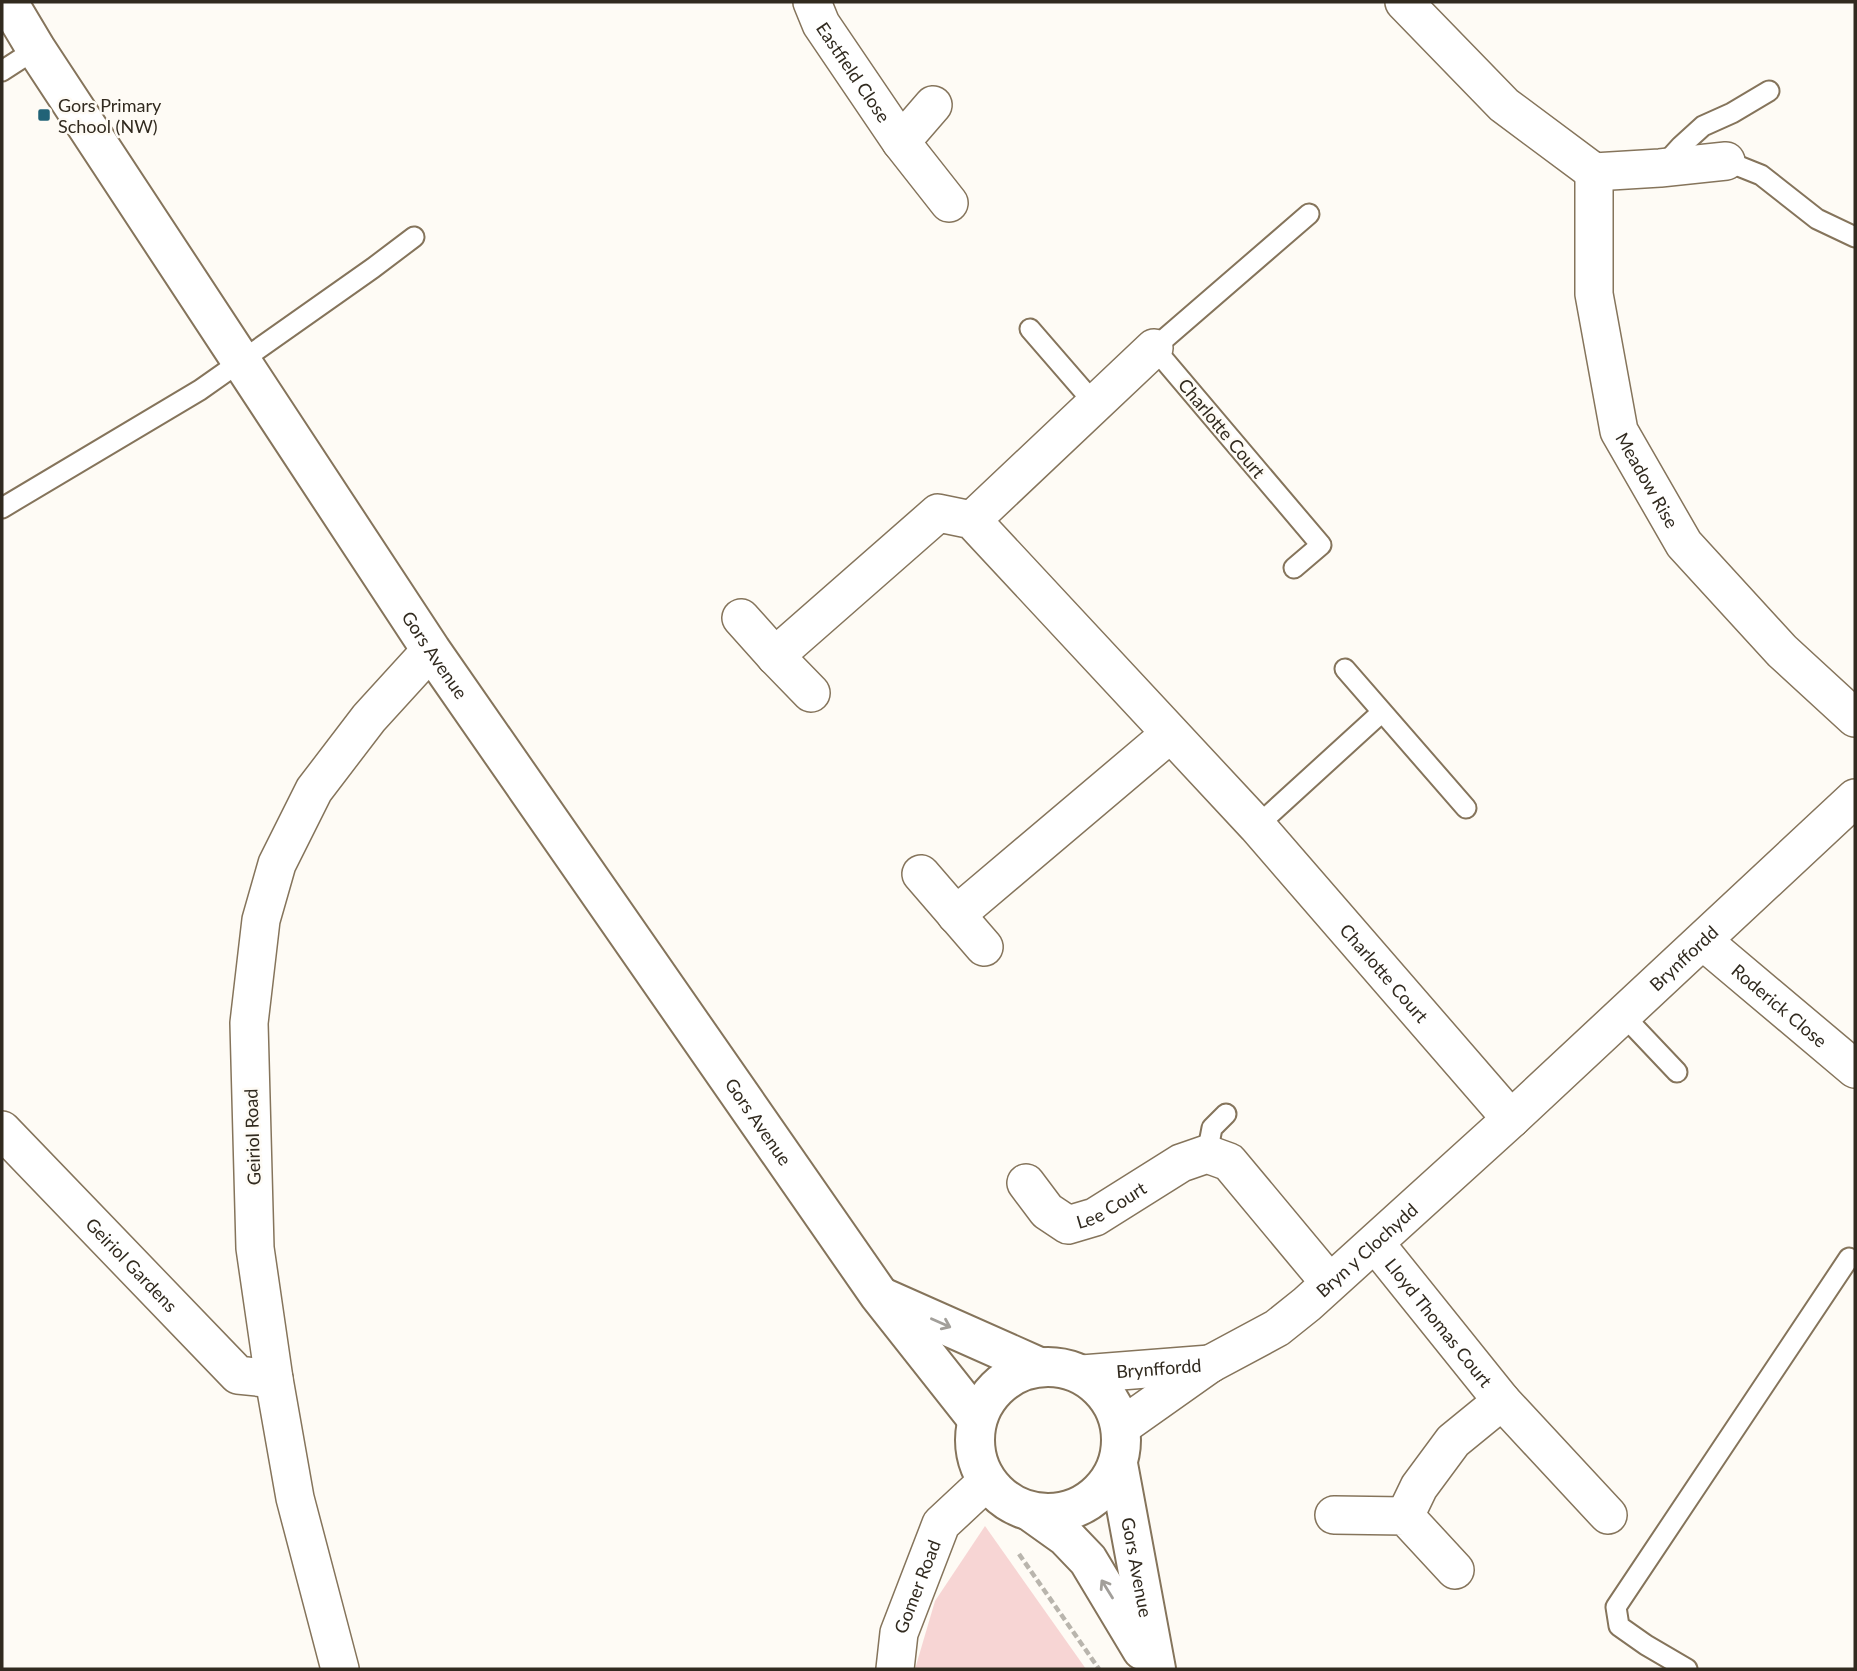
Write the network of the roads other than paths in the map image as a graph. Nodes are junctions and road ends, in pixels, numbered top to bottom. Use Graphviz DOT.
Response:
graph roads {
  1 [pos="8,2"];
  2 [pos="812,2"];
  3 [pos="1404,2"];
  4 [pos="36,49"];
  5 [pos="2,71"];
  6 [pos="1769,91"];
  7 [pos="933,104"];
  8 [pos="901,142"];
  9 [pos="1726,161"];
  10 [pos="1660,168"];
  11 [pos="1594,172"];
  12 [pos="949,203"];
  13 [pos="1309,214"];
  14 [pos="414,237"];
  15 [pos="1855,237"];
  16 [pos="1030,330"];
  17 [pos="1154,348"];
  18 [pos="242,360"];
  19 [pos="1095,404"];
  20 [pos="2,509"];
  21 [pos="972,520"];
  22 [pos="1294,569"];
  23 [pos="741,618"];
  24 [pos="430,650"];
  25 [pos="775,656"];
  26 [pos="1345,669"];
  27 [pos="811,693"];
  28 [pos="1382,712"];
  29 [pos="1855,718"];
  30 [pos="1170,734"];
  31 [pos="1855,798"];
  32 [pos="1466,808"];
  33 [pos="1256,826"];
  34 [pos="921,874"];
  35 [pos="956,915"];
  36 [pos="1703,941"];
  37 [pos="984,947"];
  38 [pos="1623,1015"];
  39 [pos="1855,1069"];
  40 [pos="1677,1072"];
  41 [pos="1226,1114"];
  42 [pos="1511,1119"];
  43 [pos="2,1130"];
  44 [pos="1206,1154"];
  45 [pos="1026,1183"];
  46 [pos="1374,1243"];
  47 [pos="1849,1258"];
  48 [pos="1329,1282"];
  49 [pos="879,1296"];
  50 [pos="1210,1364"];
  51 [pos="1037,1366"];
  52 [pos="1082,1374"];
  53 [pos="274,1379"];
  54 [pos="1502,1401"];
  55 [pos="977,1419"];
  56 [pos="1121,1427"];
  57 [pos="1118,1464"];
  58 [pos="986,1482"];
  59 [pos="1031,1512"];
  60 [pos="1608,1514"];
  61 [pos="1334,1516"];
  62 [pos="1405,1516"];
  63 [pos="1455,1570"];
  64 [pos="340,1669"];
  65 [pos="895,1669"];
  66 [pos="1154,1669"];
  67 [pos="1687,1669"];
  1 -- 4 [label="street, Gors Avenue"];
  2 -- 8 [label="street, Eastfield Close"];
  3 -- 11 [label="street"];
  4 -- 5 [label="lane"];
  4 -- 18 [label="street, Gors Avenue"];
  6 -- 10 [label="lane"];
  7 -- 8 [label="street, Eastfield Close"];
  8 -- 12 [label="street, Eastfield Close"];
  9 -- 10 [label="street"];
  9 -- 15 [label="lane"];
  10 -- 11 [label="street"];
  11 -- 29 [label="street, Meadow Rise"];
  13 -- 17 [label="lane"];
  14 -- 18 [label="lane"];
  16 -- 19 [label="lane"];
  17 -- 19 [label="street"];
  17 -- 22 [label="lane, Charlotte Court"];
  18 -- 20 [label="lane"];
  18 -- 24 [label="street, Gors Avenue"];
  19 -- 21 [label="street"];
  21 -- 25 [label="street"];
  21 -- 30 [label="street, Charlotte Court"];
  23 -- 25 [label="street"];
  24 -- 49 [label="street, Gors Avenue"];
  24 -- 53 [label="street, Geiriol Road"];
  25 -- 27 [label="street"];
  26 -- 28 [label="lane"];
  28 -- 32 [label="lane"];
  28 -- 33 [label="lane"];
  30 -- 33 [label="street, Charlotte Court"];
  30 -- 35 [label="street"];
  31 -- 36 [label="street, Brynffordd"];
  33 -- 42 [label="street, Charlotte Court"];
  34 -- 35 [label="street"];
  35 -- 37 [label="street"];
  36 -- 38 [label="street, Brynffordd"];
  36 -- 39 [label="street, Roderick Close"];
  38 -- 40 [label="lane"];
  38 -- 42 [label="street, Brynffordd"];
  41 -- 44 [label="lane"];
  42 -- 46 [label="street, Bryn y Clochydd"];
  43 -- 53 [label="street, Geiriol Gardens"];
  44 -- 45 [label="street, Lee Court"];
  44 -- 48 [label="street"];
  46 -- 48 [label="street, Bryn y Clochydd"];
  46 -- 54 [label="street, Lloyd Thomas Court"];
  47 -- 67 [label="lane"];
  48 -- 50 [label="street, Bryn y Clochydd"];
  49 -- 51 [label="street, one-way"];
  49 -- 55 [label="street, Gors Avenue"];
  50 -- 52 [label="street, Brynffordd"];
  50 -- 56 [label="street, Brynffordd"];
  51 -- 52 [label="street"];
  51 -- 55 [label="street"];
  52 -- 56 [label="street"];
  53 -- 64 [label="street, Geiriol Road"];
  54 -- 60 [label="street, Lloyd Thomas Court"];
  54 -- 62 [label="street, Lloyd Thomas Court"];
  55 -- 58 [label="street"];
  56 -- 57 [label="street"];
  57 -- 59 [label="street"];
  57 -- 66 [label="street, Gors Avenue"];
  58 -- 59 [label="street"];
  58 -- 65 [label="street, Gomer Road"];
  66 -- 59 [label="street, Gors Avenue, one-way"];
  61 -- 62 [label="street"];
  62 -- 63 [label="street"];
}
